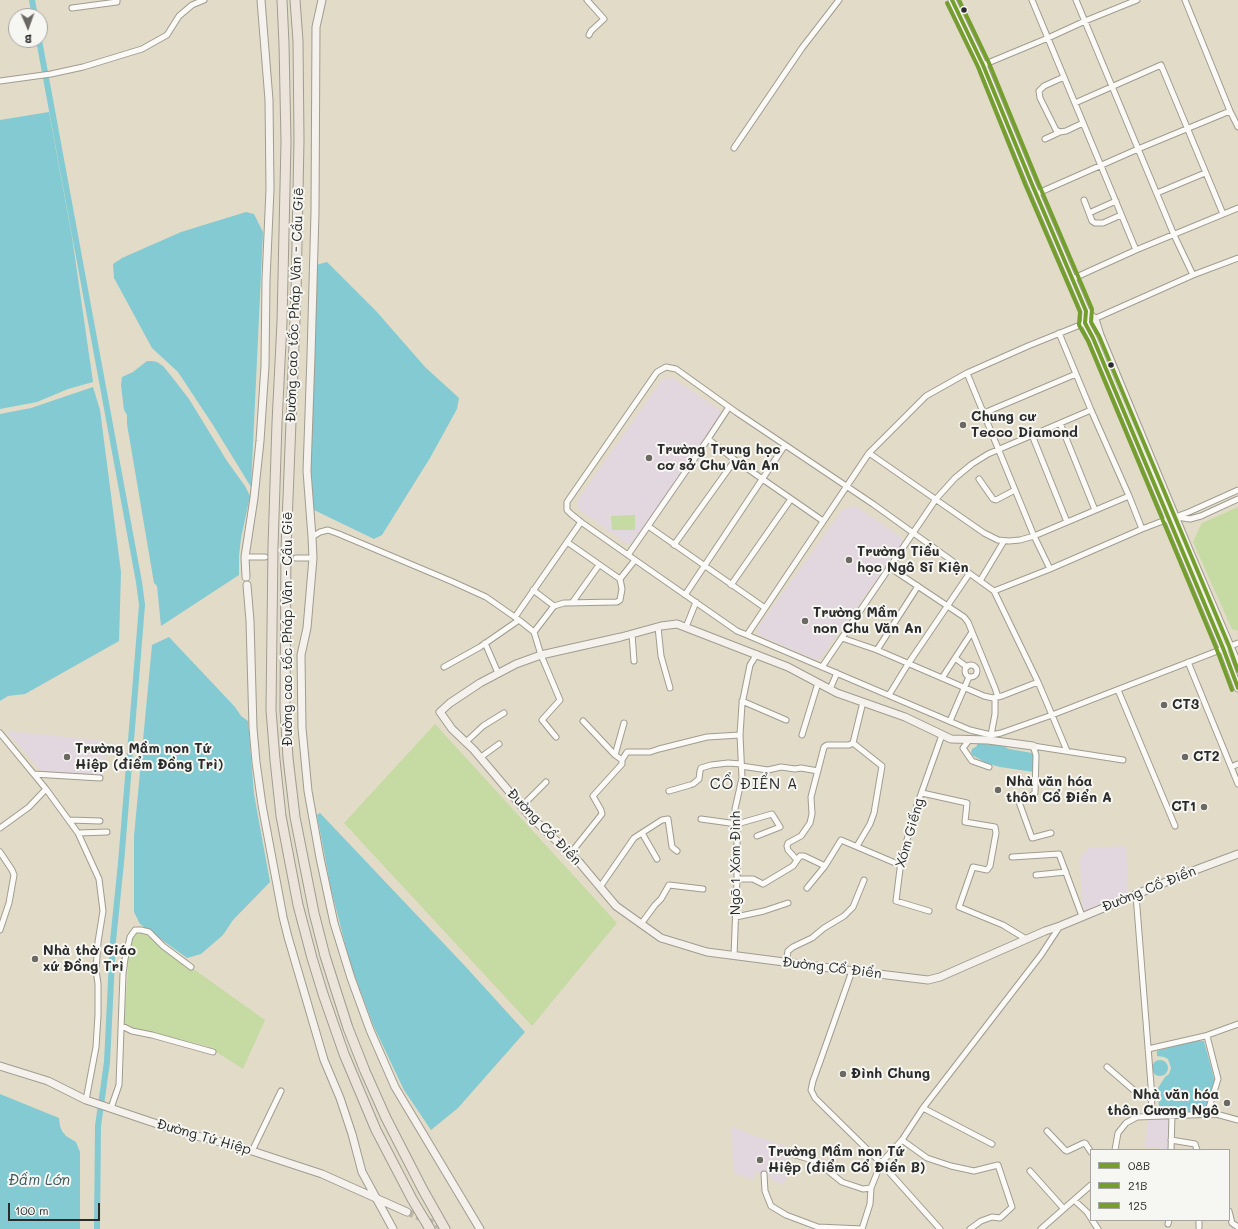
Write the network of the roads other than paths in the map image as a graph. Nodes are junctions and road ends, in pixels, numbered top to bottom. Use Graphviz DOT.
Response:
graph roads {
  1 [pos="117,0"];
  2 [pos="204,0"];
  3 [pos="261,0"];
  4 [pos="282,0"];
  5 [pos="295,0"];
  6 [pos="322,0"];
  7 [pos="587,0"];
  8 [pos="839,0"];
  9 [pos="952,0"];
  10 [pos="1032,0"];
  11 [pos="1076,0"];
  12 [pos="1137,0"];
  13 [pos="1185,0"];
  14 [pos="72,8"];
  15 [pos="1084,21"];
  16 [pos="589,35"];
  17 [pos="1048,38"];
  18 [pos="984,65"];
  19 [pos="1064,77"];
  20 [pos="0,81"];
  21 [pos="1112,86"];
  22 [pos="1075,103"];
  23 [pos="1230,111"];
  24 [pos="1236,119"];
  25 [pos="1083,123"];
  26 [pos="1238,127"];
  27 [pos="1187,129"];
  28 [pos="1060,132"];
  29 [pos="1044,139"];
  30 [pos="734,148"];
  31 [pos="1138,149"];
  32 [pos="1101,166"];
  33 [pos="1205,173"];
  34 [pos="1157,192"];
  35 [pos="1036,194"];
  36 [pos="1084,200"];
  37 [pos="1116,202"];
  38 [pos="1238,208"];
  39 [pos="1089,213"];
  40 [pos="1222,214"];
  41 [pos="1121,215"];
  42 [pos="1174,234"];
  43 [pos="1136,250"];
  44 [pos="1238,258"];
  45 [pos="1193,275"];
  46 [pos="1072,279"];
  47 [pos="1086,311"];
  48 [pos="1095,319"];
  49 [pos="1085,323"];
  50 [pos="1059,333"];
  51 [pos="967,373"];
  52 [pos="1076,374"];
  53 [pos="729,407"];
  54 [pos="1091,410"];
  55 [pos="984,413"];
  56 [pos="1060,423"];
  57 [pos="1032,436"];
  58 [pos="708,439"];
  59 [pos="785,445"];
  60 [pos="999,449"];
  61 [pos="869,453"];
  62 [pos="735,460"];
  63 [pos="763,479"];
  64 [pos="979,479"];
  65 [pos="846,487"];
  66 [pos="1015,490"];
  67 [pos="1238,490"];
  68 [pos="1129,496"];
  69 [pos="792,499"];
  70 [pos="936,499"];
  71 [pos="1238,499"];
  72 [pos="1095,510"];
  73 [pos="1172,518"];
  74 [pos="823,521"];
  75 [pos="581,522"];
  76 [pos="1067,522"];
  77 [pos="648,526"];
  78 [pos="1142,529"];
  79 [pos="913,533"];
  80 [pos="1034,536"];
  81 [pos="312,537"];
  82 [pos="1004,540"];
  83 [pos="567,542"];
  84 [pos="674,545"];
  85 [pos="628,555"];
  86 [pos="245,557"];
  87 [pos="265,557"];
  88 [pos="296,558"];
  89 [pos="313,558"];
  90 [pos="635,560"];
  91 [pos="599,565"];
  92 [pos="704,567"];
  93 [pos="890,567"];
  94 [pos="1050,569"];
  95 [pos="969,574"];
  96 [pos="620,579"];
  97 [pos="980,581"];
  98 [pos="731,585"];
  99 [pos="918,586"];
  100 [pos="533,590"];
  101 [pos="994,591"];
  102 [pos="685,595"];
  103 [pos="696,602"];
  104 [pos="572,603"];
  105 [pos="947,605"];
  106 [pos="554,606"];
  107 [pos="765,608"];
  108 [pos="517,618"];
  109 [pos="658,627"];
  110 [pos="686,627"];
  111 [pos="534,632"];
  112 [pos="972,632"];
  113 [pos="632,634"];
  114 [pos="746,635"];
  115 [pos="842,638"];
  116 [pos="485,643"];
  117 [pos="1238,643"];
  118 [pos="1231,646"];
  119 [pos="1222,648"];
  120 [pos="877,650"];
  121 [pos="757,654"];
  122 [pos="541,655"];
  123 [pos="955,658"];
  124 [pos="634,661"];
  125 [pos="1188,662"];
  126 [pos="908,664"];
  127 [pos="986,665"];
  128 [pos="1238,665"];
  129 [pos="822,667"];
  130 [pos="966,667"];
  131 [pos="444,668"];
  132 [pos="977,668"];
  133 [pos="498,673"];
  134 [pos="837,673"];
  135 [pos="969,677"];
  136 [pos="942,678"];
  137 [pos="1038,682"];
  138 [pos="818,683"];
  139 [pos="670,688"];
  140 [pos="965,688"];
  141 [pos="1238,688"];
  142 [pos="830,689"];
  143 [pos="1118,690"];
  144 [pos="889,695"];
  145 [pos="996,697"];
  146 [pos="742,701"];
  147 [pos="863,702"];
  148 [pos="504,713"];
  149 [pos="1052,716"];
  150 [pos="786,720"];
  151 [pos="583,721"];
  152 [pos="950,721"];
  153 [pos="624,723"];
  154 [pos="0,733"];
  155 [pos="740,735"];
  156 [pos="942,735"];
  157 [pos="802,736"];
  158 [pos="556,737"];
  159 [pos="990,738"];
  160 [pos="970,739"];
  161 [pos="466,742"];
  162 [pos="853,743"];
  163 [pos="499,744"];
  164 [pos="1032,746"];
  165 [pos="1067,751"];
  166 [pos="615,755"];
  167 [pos="481,758"];
  168 [pos="622,760"];
  169 [pos="1123,760"];
  170 [pos="1238,764"];
  171 [pos="741,765"];
  172 [pos="988,767"];
  173 [pos="1231,767"];
  174 [pos="818,771"];
  175 [pos="34,774"];
  176 [pos="100,778"];
  177 [pos="546,782"];
  178 [pos="1238,784"];
  179 [pos="46,789"];
  180 [pos="669,791"];
  181 [pos="922,792"];
  182 [pos="522,806"];
  183 [pos="701,819"];
  184 [pos="69,820"];
  185 [pos="100,820"];
  186 [pos="737,824"];
  187 [pos="1175,826"];
  188 [pos="0,828"];
  189 [pos="107,832"];
  190 [pos="78,833"];
  191 [pos="642,833"];
  192 [pos="1051,833"];
  193 [pos="757,836"];
  194 [pos="856,846"];
  195 [pos="678,851"];
  196 [pos="0,852"];
  197 [pos="570,854"];
  198 [pos="1238,854"];
  199 [pos="1012,857"];
  200 [pos="657,859"];
  201 [pos="797,860"];
  202 [pos="900,865"];
  203 [pos="825,866"];
  204 [pos="1066,872"];
  205 [pos="1036,875"];
  206 [pos="737,879"];
  207 [pos="864,880"];
  208 [pos="600,887"];
  209 [pos="807,888"];
  210 [pos="703,889"];
  211 [pos="1136,895"];
  212 [pos="788,903"];
  213 [pos="929,911"];
  214 [pos="1082,916"];
  215 [pos="736,917"];
  216 [pos="641,924"];
  217 [pos="1060,926"];
  218 [pos="0,930"];
  219 [pos="1026,939"];
  220 [pos="734,956"];
  221 [pos="786,963"];
  222 [pos="191,967"];
  223 [pos="852,971"];
  224 [pos="1238,1024"];
  225 [pos="122,1026"];
  226 [pos="1206,1036"];
  227 [pos="1148,1049"];
  228 [pos="213,1052"];
  229 [pos="0,1066"];
  230 [pos="1107,1067"];
  231 [pos="281,1091"];
  232 [pos="1152,1100"];
  233 [pos="88,1101"];
  234 [pos="108,1107"];
  235 [pos="923,1108"];
  236 [pos="1207,1114"];
  237 [pos="1172,1115"];
  238 [pos="1152,1116"];
  239 [pos="1238,1120"];
  240 [pos="1047,1131"];
  241 [pos="902,1140"];
  242 [pos="1171,1140"];
  243 [pos="992,1144"];
  244 [pos="1115,1149"];
  245 [pos="1171,1149"];
  246 [pos="1197,1149"];
  247 [pos="1090,1150"];
  248 [pos="252,1151"];
  249 [pos="785,1152"];
  250 [pos="881,1163"];
  251 [pos="1030,1171"];
  252 [pos="764,1174"];
  253 [pos="1090,1186"];
  254 [pos="871,1188"];
  255 [pos="377,1199"];
  256 [pos="1074,1200"];
  257 [pos="1064,1209"];
  258 [pos="407,1212"];
  259 [pos="1230,1215"];
  260 [pos="1090,1216"];
  261 [pos="1200,1221"];
  262 [pos="1199,1227"];
  263 [pos="1238,1227"];
  264 [pos="393,1229"];
  265 [pos="430,1229"];
  266 [pos="445,1229"];
  267 [pos="480,1229"];
  268 [pos="862,1229"];
  269 [pos="940,1229"];
  270 [pos="970,1229"];
  271 [pos="1041,1229"];
  1 -- 14 [label="street"];
  2 -- 20 [label="street"];
  3 -- 86 [label="street"];
  4 -- 265 [label="highway, Đường cao tốc Pháp Vân - Cầu Giẽ"];
  5 -- 266 [label="highway, Đường cao tốc Pháp Vân - Cầu Giẽ"];
  6 -- 81 [label="street"];
  7 -- 16 [label="street"];
  8 -- 30 [label="street"];
  9 -- 18 [label="street"];
  10 -- 17 [label="street"];
  11 -- 15 [label="street"];
  12 -- 15 [label="street"];
  13 -- 23 [label="street"];
  15 -- 17 [label="street"];
  15 -- 21 [label="street"];
  17 -- 18 [label="street"];
  17 -- 19 [label="street"];
  18 -- 35 [label="street"];
  19 -- 22 [label="street"];
  19 -- 28 [label="street"];
  21 -- 22 [label="street"];
  21 -- 27 [label="street"];
  21 -- 31 [label="street"];
  22 -- 25 [label="street"];
  23 -- 24 [label="street"];
  23 -- 27 [label="street"];
  24 -- 26 [label="street"];
  25 -- 28 [label="street"];
  25 -- 32 [label="street"];
  27 -- 31 [label="street"];
  27 -- 33 [label="street"];
  28 -- 29 [label="street"];
  31 -- 32 [label="street"];
  31 -- 34 [label="street"];
  32 -- 35 [label="street"];
  32 -- 37 [label="street"];
  33 -- 34 [label="street"];
  33 -- 40 [label="street"];
  34 -- 42 [label="street"];
  35 -- 46 [label="street"];
  36 -- 39 [label="street"];
  37 -- 39 [label="street"];
  37 -- 41 [label="street"];
  38 -- 40 [label="street"];
  39 -- 41 [label="street"];
  40 -- 42 [label="street"];
  41 -- 43 [label="street"];
  42 -- 43 [label="street"];
  42 -- 45 [label="street"];
  43 -- 46 [label="street"];
  44 -- 45 [label="street"];
  45 -- 48 [label="street"];
  46 -- 47 [label="street"];
  47 -- 48 [label="street"];
  47 -- 49 [label="street"];
  48 -- 49 [label="street"];
  48 -- 73 [label="street"];
  49 -- 50 [label="street"];
  49 -- 73 [label="street"];
  50 -- 51 [label="street"];
  50 -- 52 [label="street"];
  51 -- 55 [label="street"];
  51 -- 61 [label="street"];
  52 -- 54 [label="street"];
  52 -- 55 [label="street"];
  53 -- 58 [label="street"];
  53 -- 59 [label="street"];
  53 -- 75 [label="street"];
  54 -- 56 [label="street"];
  54 -- 68 [label="street"];
  55 -- 60 [label="street"];
  56 -- 57 [label="street"];
  56 -- 72 [label="street"];
  57 -- 60 [label="street"];
  57 -- 76 [label="street"];
  58 -- 62 [label="street"];
  58 -- 77 [label="street"];
  59 -- 63 [label="street"];
  59 -- 65 [label="street"];
  60 -- 66 [label="street"];
  60 -- 70 [label="street"];
  61 -- 65 [label="street"];
  61 -- 70 [label="street"];
  62 -- 63 [label="street"];
  62 -- 84 [label="street"];
  63 -- 69 [label="street"];
  63 -- 92 [label="street"];
  64 -- 66 [label="street"];
  65 -- 74 [label="street"];
  65 -- 79 [label="street"];
  66 -- 80 [label="street"];
  67 -- 73 [label="street"];
  68 -- 72 [label="street"];
  68 -- 78 [label="street"];
  69 -- 74 [label="street"];
  69 -- 98 [label="street"];
  70 -- 79 [label="street"];
  70 -- 82 [label="street"];
  71 -- 73 [label="street"];
  72 -- 76 [label="street"];
  73 -- 78 [label="street"];
  73 -- 118 [label="street"];
  73 -- 119 [label="street"];
  74 -- 107 [label="street"];
  75 -- 83 [label="street"];
  75 -- 85 [label="street"];
  76 -- 80 [label="street"];
  77 -- 84 [label="street"];
  77 -- 85 [label="street"];
  78 -- 94 [label="street"];
  79 -- 93 [label="street"];
  79 -- 95 [label="street"];
  80 -- 82 [label="street"];
  80 -- 94 [label="street"];
  81 -- 89 [label="street"];
  81 -- 108 [label="street"];
  82 -- 97 [label="street"];
  83 -- 91 [label="street"];
  83 -- 100 [label="street"];
  84 -- 92 [label="street"];
  85 -- 90 [label="street"];
  86 -- 87 [label="street"];
  86 -- 255 [label="street"];
  88 -- 89 [label="street"];
  89 -- 267 [label="street"];
  90 -- 96 [label="street"];
  90 -- 102 [label="street"];
  91 -- 96 [label="street"];
  91 -- 104 [label="street"];
  92 -- 98 [label="street"];
  92 -- 102 [label="street"];
  93 -- 99 [label="street"];
  93 -- 115 [label="street"];
  94 -- 101 [label="street"];
  95 -- 97 [label="street"];
  95 -- 105 [label="street"];
  96 -- 104 [label="street"];
  97 -- 101 [label="street"];
  98 -- 107 [label="street"];
  99 -- 105 [label="street"];
  99 -- 120 [label="street"];
  100 -- 106 [label="street"];
  100 -- 108 [label="street"];
  101 -- 137 [label="street"];
  102 -- 103 [label="street"];
  103 -- 110 [label="street"];
  103 -- 114 [label="street"];
  104 -- 106 [label="street"];
  105 -- 112 [label="street"];
  105 -- 126 [label="street"];
  106 -- 111 [label="street"];
  107 -- 114 [label="street"];
  108 -- 111 [label="street"];
  108 -- 116 [label="street"];
  109 -- 110 [label="street, Đường Cổ Điển"];
  109 -- 113 [label="street, Đường Cổ Điển"];
  109 -- 139 [label="street"];
  110 -- 121 [label="street, Đường Cổ Điển"];
  111 -- 122 [label="street"];
  112 -- 123 [label="street"];
  112 -- 127 [label="street"];
  113 -- 122 [label="street, Đường Cổ Điển"];
  113 -- 124 [label="street"];
  114 -- 129 [label="street"];
  115 -- 120 [label="street"];
  115 -- 129 [label="street"];
  116 -- 131 [label="street"];
  116 -- 133 [label="street"];
  117 -- 118 [label="street"];
  118 -- 119 [label="street"];
  118 -- 128 [label="street"];
  119 -- 125 [label="street"];
  119 -- 141 [label="street"];
  120 -- 126 [label="street"];
  121 -- 138 [label="street, Đường Cổ Điển"];
  121 -- 146 [label="street, Ngõ 1 Xóm Đình"];
  122 -- 133 [label="street, Đường Cổ Điển"];
  122 -- 158 [label="street"];
  123 -- 130 [label="street"];
  123 -- 136 [label="street"];
  125 -- 143 [label="street"];
  125 -- 173 [label="street"];
  126 -- 136 [label="street"];
  126 -- 144 [label="street"];
  127 -- 132 [label="street"];
  127 -- 145 [label="street"];
  129 -- 134 [label="street"];
  130 -- 132 [label="street"];
  130 -- 135 [label="street"];
  132 -- 135 [label="street"];
  133 -- 161 [label="street, Đường Cổ Điển"];
  134 -- 142 [label="street"];
  134 -- 144 [label="street"];
  135 -- 140 [label="street"];
  136 -- 140 [label="street"];
  137 -- 145 [label="street"];
  137 -- 149 [label="street"];
  138 -- 142 [label="street, Đường Cổ Điển"];
  138 -- 157 [label="street"];
  140 -- 145 [label="street"];
  140 -- 152 [label="street"];
  142 -- 147 [label="street, Đường Cổ Điển"];
  143 -- 149 [label="street"];
  143 -- 187 [label="street"];
  144 -- 152 [label="street"];
  145 -- 159 [label="street"];
  146 -- 150 [label="street"];
  146 -- 155 [label="street, Ngõ 1 Xóm Đình"];
  147 -- 156 [label="street, Đường Cổ Điển"];
  147 -- 162 [label="street"];
  148 -- 161 [label="street"];
  149 -- 159 [label="street"];
  149 -- 165 [label="street"];
  151 -- 166 [label="street"];
  152 -- 159 [label="street"];
  153 -- 166 [label="street"];
  154 -- 175 [label="street"];
  155 -- 168 [label="street"];
  155 -- 171 [label="street, Ngõ 1 Xóm Đình"];
  156 -- 160 [label="street, Đường Cổ Điển"];
  156 -- 181 [label="street, Xóm Giếng"];
  159 -- 160 [label="street, Đường Cổ Điển"];
  159 -- 164 [label="street, Đường Cổ Điển"];
  160 -- 172 [label="street"];
  161 -- 167 [label="street, Đường Cổ Điển"];
  162 -- 174 [label="street"];
  162 -- 194 [label="street"];
  163 -- 167 [label="street"];
  164 -- 165 [label="street"];
  164 -- 192 [label="street"];
  165 -- 169 [label="street"];
  166 -- 168 [label="street"];
  167 -- 182 [label="street, Đường Cổ Điển"];
  168 -- 197 [label="street"];
  170 -- 173 [label="street"];
  171 -- 174 [label="street"];
  171 -- 180 [label="street"];
  171 -- 186 [label="street, Ngõ 1 Xóm Đình"];
  173 -- 178 [label="street"];
  174 -- 201 [label="street"];
  175 -- 176 [label="street"];
  175 -- 179 [label="street"];
  177 -- 182 [label="street"];
  179 -- 184 [label="street"];
  179 -- 188 [label="street"];
  181 -- 202 [label="street, Xóm Giếng"];
  181 -- 219 [label="street"];
  182 -- 197 [label="street, Đường Cổ Điển"];
  183 -- 186 [label="street, Ngõ 1 Xóm Đình"];
  184 -- 185 [label="street"];
  184 -- 190 [label="street"];
  186 -- 193 [label="street, Ngõ 1 Xóm Đình"];
  186 -- 206 [label="street, Ngõ 1 Xóm Đình"];
  189 -- 190 [label="street"];
  190 -- 233 [label="street"];
  191 -- 195 [label="street"];
  191 -- 200 [label="street"];
  191 -- 208 [label="street"];
  194 -- 202 [label="street"];
  194 -- 203 [label="street"];
  196 -- 218 [label="street"];
  197 -- 208 [label="street, Đường Cổ Điển"];
  198 -- 211 [label="street, Đường Cổ Điển"];
  199 -- 204 [label="street"];
  201 -- 203 [label="street"];
  201 -- 206 [label="street, Ngõ 1 Xóm Đình"];
  202 -- 213 [label="street, Xóm Giếng"];
  203 -- 209 [label="street"];
  204 -- 205 [label="street"];
  204 -- 214 [label="street"];
  206 -- 215 [label="street, Ngõ 1 Xóm Đình"];
  207 -- 221 [label="street"];
  208 -- 216 [label="street, Đường Cổ Điển"];
  210 -- 216 [label="street"];
  211 -- 214 [label="street, Đường Cổ Điển"];
  211 -- 227 [label="street"];
  212 -- 215 [label="street, Ngõ 1 Xóm Đình"];
  214 -- 217 [label="street, Đường Cổ Điển"];
  215 -- 220 [label="street, Ngõ 1 Xóm Đình"];
  216 -- 220 [label="street, Đường Cổ Điển"];
  217 -- 219 [label="street, Đường Cổ Điển"];
  217 -- 235 [label="street"];
  219 -- 223 [label="street, Đường Cổ Điển"];
  220 -- 221 [label="street, Đường Cổ Điển"];
  221 -- 223 [label="street, Đường Cổ Điển"];
  222 -- 225 [label="street"];
  223 -- 250 [label="street"];
  224 -- 226 [label="street"];
  225 -- 228 [label="street"];
  225 -- 234 [label="street"];
  226 -- 227 [label="street"];
  226 -- 236 [label="street"];
  227 -- 232 [label="street"];
  229 -- 233 [label="street, Đường Tứ Hiệp"];
  230 -- 232 [label="street"];
  231 -- 248 [label="street"];
  232 -- 238 [label="street"];
  233 -- 234 [label="street, Đường Tứ Hiệp"];
  234 -- 248 [label="street, Đường Tứ Hiệp"];
  235 -- 241 [label="street"];
  235 -- 243 [label="street"];
  236 -- 237 [label="street"];
  236 -- 239 [label="street"];
  237 -- 238 [label="street"];
  237 -- 242 [label="street"];
  238 -- 244 [label="street"];
  240 -- 247 [label="street"];
  241 -- 250 [label="street"];
  241 -- 270 [label="street"];
  242 -- 245 [label="street"];
  242 -- 246 [label="street"];
  248 -- 255 [label="street, Đường Tứ Hiệp"];
  249 -- 254 [label="street"];
  250 -- 254 [label="street"];
  250 -- 269 [label="street"];
  251 -- 257 [label="street"];
  252 -- 268 [label="street"];
  253 -- 256 [label="street"];
  254 -- 268 [label="street"];
  255 -- 258 [label="street, Đường Tứ Hiệp"];
  255 -- 264 [label="street"];
  256 -- 257 [label="street"];
  256 -- 260 [label="street"];
  257 -- 271 [label="street"];
  259 -- 263 [label="street"];
  261 -- 262 [label="street"];
}
